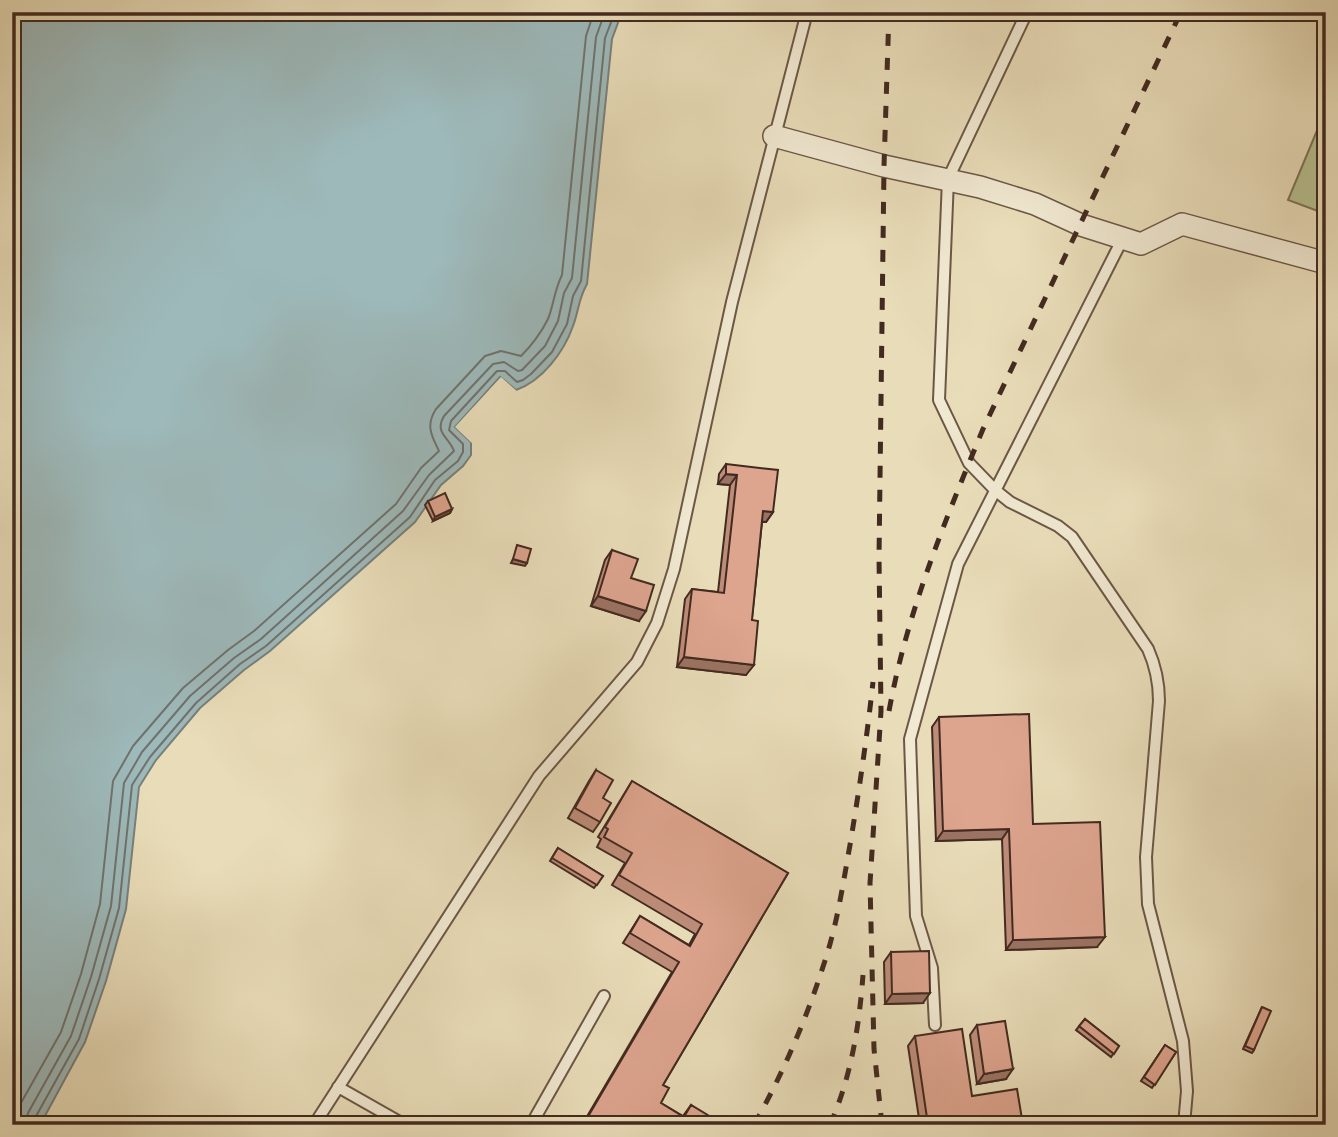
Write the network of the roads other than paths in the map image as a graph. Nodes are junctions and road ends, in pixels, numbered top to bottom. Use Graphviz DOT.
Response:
graph roads {
  1 [pos="807,12"];
  2 [pos="1027,12"];
  3 [pos="774,136"];
  4 [pos="948,180"];
  5 [pos="1123,238"];
  6 [pos="1326,263"];
  7 [pos="995,491"];
  8 [pos="604,996"];
  9 [pos="935,1025"];
  10 [pos="338,1087"];
  11 [pos="314,1125"];
  12 [pos="405,1125"];
  13 [pos="531,1125"];
  14 [pos="1184,1125"];
  1 -- 3 [label="lane"];
  2 -- 4 [label="lane"];
  3 -- 4 [label="street"];
  3 -- 10 [label="lane"];
  4 -- 5 [label="street"];
  4 -- 7 [label="lane"];
  5 -- 6 [label="street"];
  5 -- 7 [label="lane"];
  7 -- 9 [label="lane"];
  7 -- 14 [label="lane"];
  8 -- 13 [label="lane"];
  10 -- 11 [label="lane"];
  10 -- 12 [label="lane"];
}
